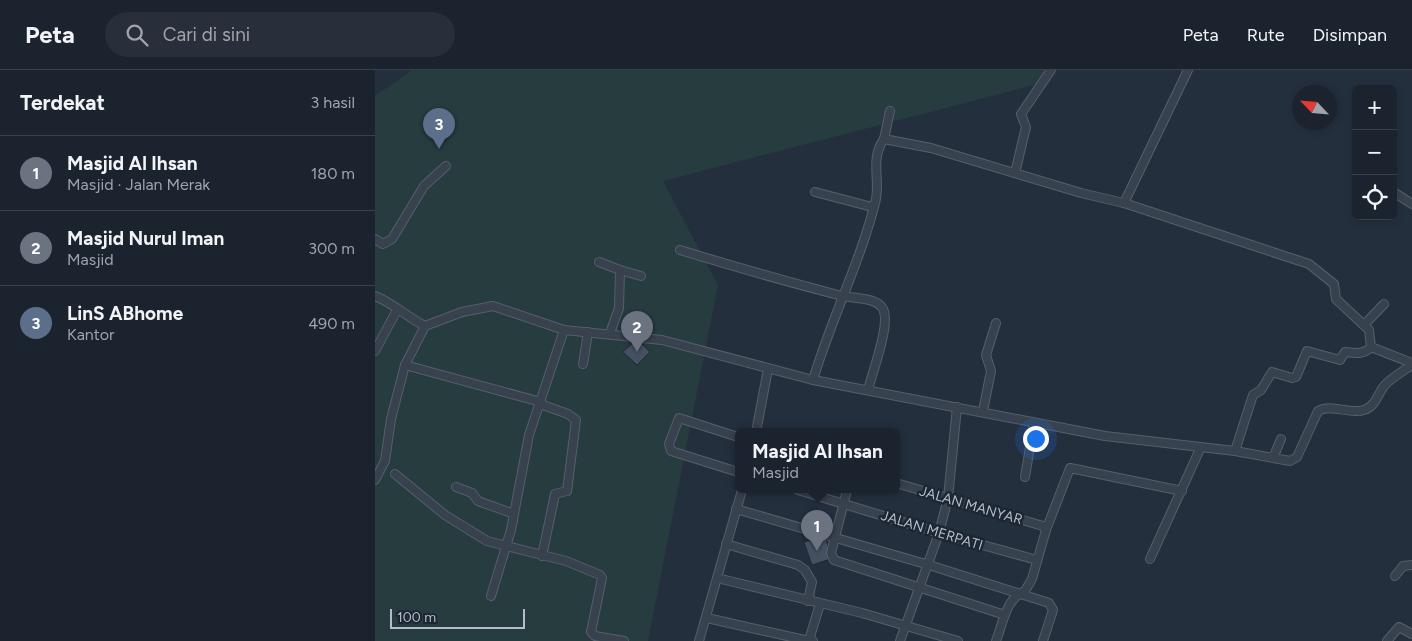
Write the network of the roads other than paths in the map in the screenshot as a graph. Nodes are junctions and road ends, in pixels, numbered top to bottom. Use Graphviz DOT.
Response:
graph roads {
  1 [pos="1051,70"];
  2 [pos="1188,70"];
  3 [pos="890,111"];
  4 [pos="884,139"];
  5 [pos="446,166"];
  6 [pos="1015,173"];
  7 [pos="815,192"];
  8 [pos="1397,194"];
  9 [pos="1124,203"];
  10 [pos="1412,204"];
  11 [pos="872,207"];
  12 [pos="375,240"];
  13 [pos="680,250"];
  14 [pos="599,262"];
  15 [pos="620,270"];
  16 [pos="641,276"];
  17 [pos="375,296"];
  18 [pos="844,296"];
  19 [pos="1384,304"];
  20 [pos="397,310"];
  21 [pos="996,323"];
  22 [pos="1364,325"];
  23 [pos="425,326"];
  24 [pos="564,330"];
  25 [pos="588,332"];
  26 [pos="610,333"];
  27 [pos="1371,347"];
  28 [pos="375,351"];
  29 [pos="583,364"];
  30 [pos="1412,364"];
  31 [pos="405,365"];
  32 [pos="768,369"];
  33 [pos="813,380"];
  34 [pos="867,390"];
  35 [pos="540,403"];
  36 [pos="957,407"];
  37 [pos="983,411"];
  38 [pos="1034,423"];
  39 [pos="757,428"];
  40 [pos="735,436"];
  41 [pos="1281,439"];
  42 [pos="1200,449"];
  43 [pos="1235,451"];
  44 [pos="1273,458"];
  45 [pos="735,471"];
  46 [pos="395,474"];
  47 [pos="1025,477"];
  48 [pos="375,480"];
  49 [pos="900,484"];
  50 [pos="456,487"];
  51 [pos="1182,491"];
  52 [pos="741,493"];
  53 [pos="809,493"];
  54 [pos="846,493"];
  55 [pos="948,498"];
  56 [pos="844,503"];
  57 [pos="736,509"];
  58 [pos="514,514"];
  59 [pos="1046,530"];
  60 [pos="939,533"];
  61 [pos="836,537"];
  62 [pos="726,544"];
  63 [pos="507,547"];
  64 [pos="541,556"];
  65 [pos="1150,559"];
  66 [pos="1037,560"];
  67 [pos="929,564"];
  68 [pos="1412,565"];
  69 [pos="1395,576"];
  70 [pos="717,578"];
  71 [pos="919,588"];
  72 [pos="1018,594"];
  73 [pos="491,596"];
  74 [pos="808,601"];
  75 [pos="820,604"];
  76 [pos="1005,615"];
  77 [pos="707,618"];
  78 [pos="905,625"];
  79 [pos="1412,634"];
  80 [pos="624,641"];
  81 [pos="699,641"];
  82 [pos="810,641"];
  83 [pos="899,641"];
  84 [pos="958,641"];
  85 [pos="996,641"];
  86 [pos="1043,641"];
  87 [pos="1387,641"];
  1 -- 6 [label="street"];
  2 -- 9 [label="street"];
  3 -- 4 [label="street"];
  4 -- 6 [label="street"];
  4 -- 11 [label="street"];
  5 -- 12 [label="street"];
  6 -- 9 [label="street"];
  7 -- 11 [label="street"];
  8 -- 10 [label="street"];
  9 -- 22 [label="street"];
  11 -- 18 [label="street"];
  13 -- 18 [label="street"];
  14 -- 15 [label="street"];
  15 -- 16 [label="street"];
  15 -- 26 [label="street"];
  17 -- 20 [label="street"];
  18 -- 33 [label="street"];
  18 -- 34 [label="street"];
  19 -- 22 [label="street"];
  20 -- 23 [label="street"];
  20 -- 28 [label="street"];
  21 -- 37 [label="street"];
  22 -- 27 [label="street"];
  23 -- 24 [label="street"];
  23 -- 31 [label="street"];
  24 -- 25 [label="street"];
  24 -- 35 [label="street"];
  25 -- 26 [label="street"];
  25 -- 29 [label="street"];
  26 -- 32 [label="street"];
  27 -- 30 [label="street"];
  27 -- 43 [label="street"];
  30 -- 44 [label="street"];
  31 -- 35 [label="street"];
  31 -- 48 [label="street"];
  32 -- 33 [label="street"];
  32 -- 39 [label="street"];
  33 -- 34 [label="street"];
  34 -- 36 [label="street"];
  35 -- 58 [label="street"];
  35 -- 64 [label="street"];
  36 -- 37 [label="street"];
  36 -- 55 [label="street"];
  37 -- 38 [label="street"];
  38 -- 42 [label="street"];
  38 -- 47 [label="street"];
  40 -- 45 [label="street"];
  41 -- 44 [label="street"];
  42 -- 43 [label="street"];
  42 -- 51 [label="street"];
  43 -- 44 [label="street"];
  46 -- 63 [label="street"];
  49 -- 55 [label="street, JALAN MANYAR"];
  50 -- 58 [label="street"];
  51 -- 59 [label="street"];
  51 -- 65 [label="street"];
  52 -- 57 [label="street"];
  53 -- 56 [label="street, JALAN MERPATI"];
  54 -- 56 [label="street"];
  55 -- 59 [label="street, JALAN MANYAR"];
  55 -- 60 [label="street"];
  56 -- 60 [label="street, JALAN MERPATI"];
  56 -- 61 [label="street"];
  57 -- 61 [label="street"];
  57 -- 62 [label="street"];
  58 -- 63 [label="street"];
  59 -- 66 [label="street"];
  60 -- 66 [label="street, JALAN MERPATI"];
  60 -- 67 [label="street"];
  61 -- 67 [label="street"];
  61 -- 71 [label="street"];
  62 -- 70 [label="street"];
  62 -- 74 [label="street"];
  63 -- 64 [label="street"];
  63 -- 73 [label="street"];
  64 -- 80 [label="street"];
  66 -- 72 [label="street"];
  67 -- 71 [label="street"];
  67 -- 72 [label="street"];
  68 -- 69 [label="street"];
  70 -- 74 [label="street"];
  70 -- 77 [label="street"];
  71 -- 76 [label="street"];
  71 -- 78 [label="street"];
  72 -- 76 [label="street"];
  72 -- 86 [label="street"];
  74 -- 75 [label="street"];
  75 -- 78 [label="street"];
  75 -- 82 [label="street"];
  76 -- 85 [label="street"];
  77 -- 81 [label="street"];
  77 -- 82 [label="street"];
  78 -- 83 [label="street"];
  78 -- 84 [label="street"];
  79 -- 87 [label="street"];
}
